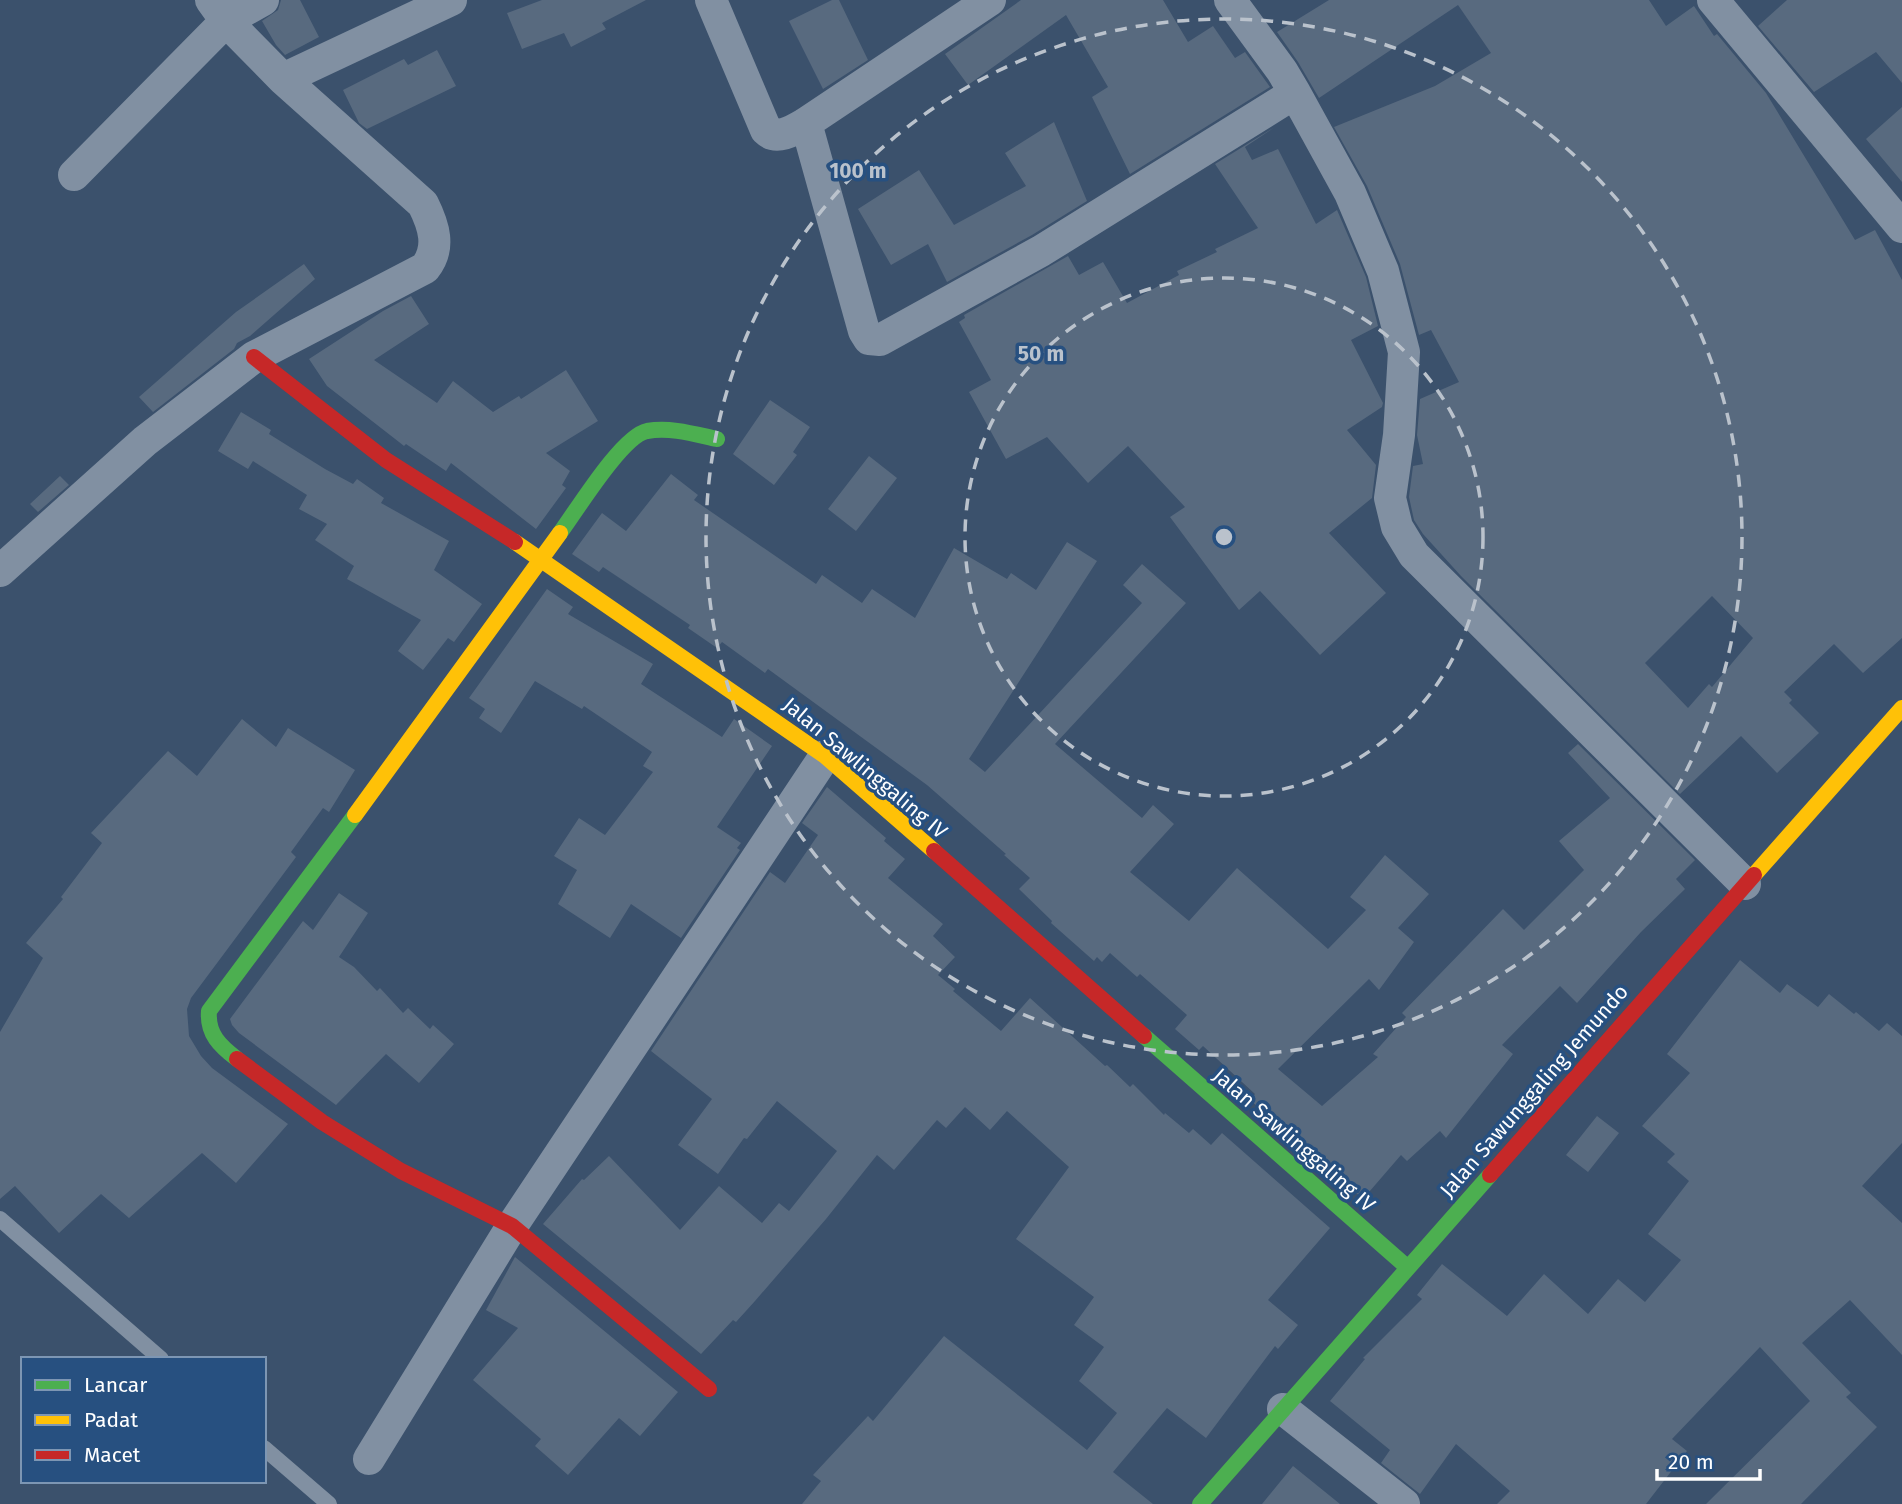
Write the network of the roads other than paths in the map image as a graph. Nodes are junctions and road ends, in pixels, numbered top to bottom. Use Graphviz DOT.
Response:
graph roads {
  1 [pos="263,0"];
  2 [pos="451,0"];
  3 [pos="711,0"];
  4 [pos="990,0"];
  5 [pos="1230,0"];
  6 [pos="1713,0"];
  7 [pos="218,10"];
  8 [pos="283,79"];
  9 [pos="1296,93"];
  10 [pos="793,129"];
  11 [pos="74,175"];
  12 [pos="1902,227"];
  13 [pos="254,357"];
  14 [pos="717,439"];
  15 [pos="542,559"];
  16 [pos="0,571"];
  17 [pos="1902,708"];
  18 [pos="825,756"];
  19 [pos="1745,884"];
  20 [pos="0,1219"];
  21 [pos="512,1226"];
  22 [pos="1407,1267"];
  23 [pos="159,1357"];
  24 [pos="709,1389"];
  25 [pos="1283,1409"];
  26 [pos="266,1450"];
  27 [pos="369,1459"];
  28 [pos="329,1504"];
  29 [pos="1200,1504"];
  30 [pos="1404,1504"];
  1 -- 7 [label="street"];
  2 -- 8 [label="street"];
  3 -- 10 [label="street"];
  4 -- 10 [label="street"];
  5 -- 9 [label="street"];
  6 -- 12 [label="street"];
  7 -- 8 [label="street"];
  7 -- 11 [label="street"];
  8 -- 13 [label="street"];
  9 -- 10 [label="street"];
  9 -- 19 [label="street"];
  13 -- 15 [label="street, Jalan Sawlinggaling IV"];
  13 -- 16 [label="street"];
  14 -- 15 [label="street"];
  15 -- 18 [label="street, Jalan Sawlinggaling IV"];
  15 -- 21 [label="street"];
  17 -- 19 [label="street, Jalan Sawunggaling Jemundo"];
  18 -- 21 [label="street"];
  18 -- 22 [label="street, Jalan Sawlinggaling IV"];
  19 -- 22 [label="street, Jalan Sawunggaling Jemundo"];
  20 -- 23 [label="lane"];
  21 -- 24 [label="street"];
  21 -- 27 [label="street"];
  22 -- 25 [label="street, Jalan Sawunggaling Jemundo"];
  25 -- 29 [label="street, Jalan Sawunggaling Jemundo"];
  25 -- 30 [label="street"];
  26 -- 28 [label="lane"];
}
